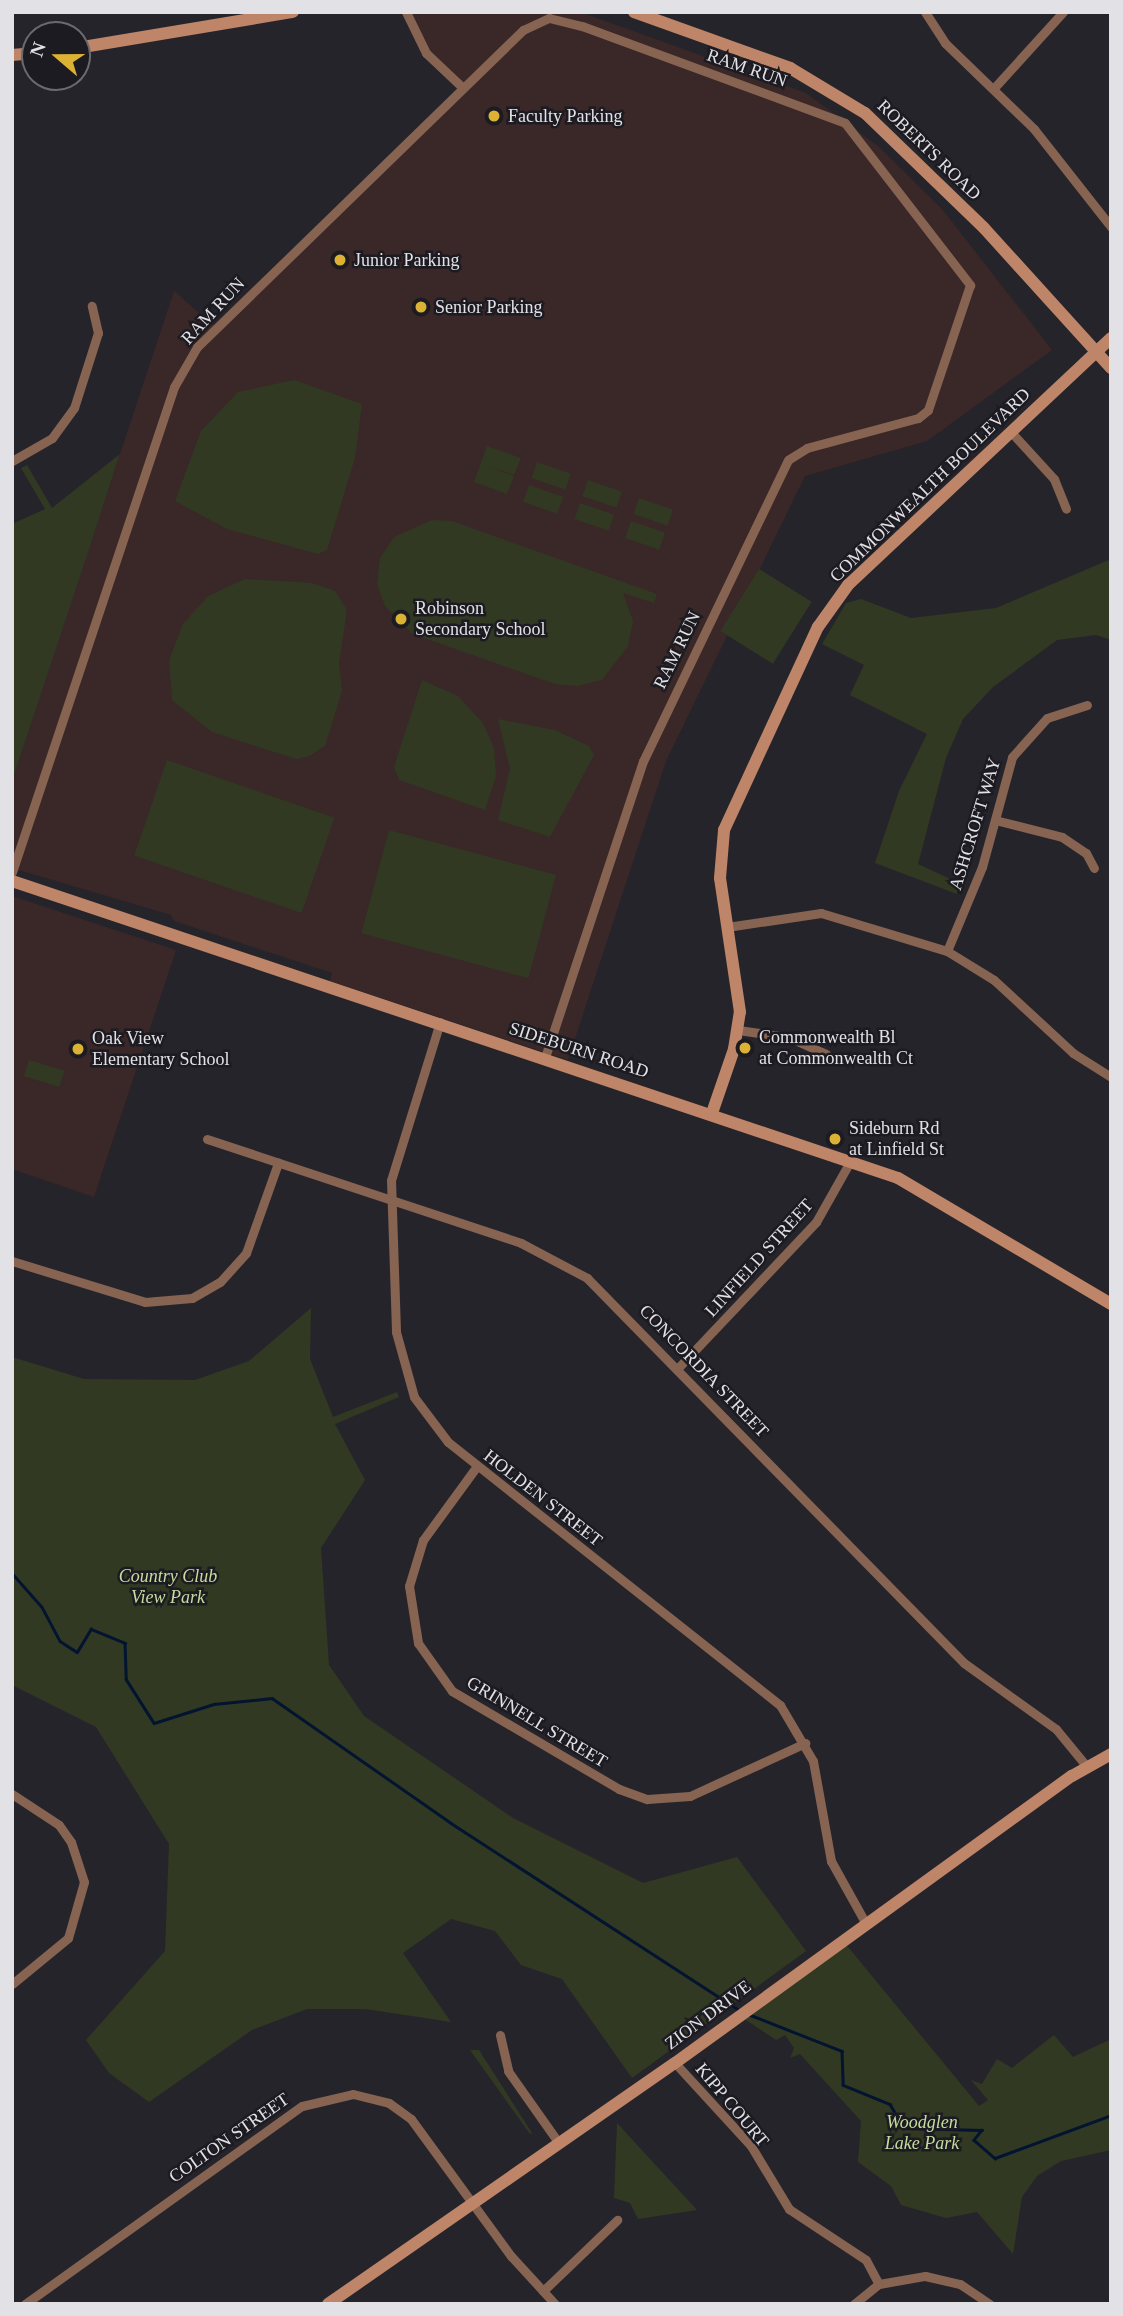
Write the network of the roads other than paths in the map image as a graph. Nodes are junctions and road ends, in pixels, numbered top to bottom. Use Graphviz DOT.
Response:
graph roads {
  1 [pos="293,12"];
  2 [pos="406,12"];
  3 [pos="634,12"];
  4 [pos="925,12"];
  5 [pos="1063,12"];
  6 [pos="91,46"];
  7 [pos="463,88"];
  8 [pos="993,88"];
  9 [pos="1111,227"];
  10 [pos="92,306"];
  11 [pos="1111,338"];
  12 [pos="1095,353"];
  13 [pos="1111,368"];
  14 [pos="1011,432"];
  15 [pos="12,461"];
  16 [pos="1066,509"];
  17 [pos="1087,705"];
  18 [pos="995,820"];
  19 [pos="1094,868"];
  20 [pos="12,872"];
  21 [pos="12,881"];
  22 [pos="727,927"];
  23 [pos="947,951"];
  24 [pos="440,1022"];
  25 [pos="738,1030"];
  26 [pos="826,1054"];
  27 [pos="545,1058"];
  28 [pos="1111,1077"];
  29 [pos="712,1113"];
  30 [pos="207,1139"];
  31 [pos="850,1160"];
  32 [pos="278,1163"];
  33 [pos="392,1201"];
  34 [pos="12,1261"];
  35 [pos="1111,1304"];
  36 [pos="678,1368"];
  37 [pos="477,1466"];
  38 [pos="804,1743"];
  39 [pos="1111,1754"];
  40 [pos="1088,1768"];
  41 [pos="12,1794"];
  42 [pos="864,1922"];
  43 [pos="12,1984"];
  44 [pos="500,2035"];
  45 [pos="675,2063"];
  46 [pos="558,2142"];
  47 [pos="473,2204"];
  48 [pos="617,2220"];
  49 [pos="879,2284"];
  50 [pos="543,2291"];
  51 [pos="25,2304"];
  52 [pos="328,2304"];
  53 [pos="555,2304"];
  54 [pos="854,2304"];
  55 [pos="990,2304"];
  1 -- 6 [label="street"];
  2 -- 7 [label="street"];
  3 -- 12 [label="street, ROBERTS ROAD"];
  4 -- 8 [label="street"];
  5 -- 8 [label="street"];
  7 -- 20 [label="street, RAM RUN"];
  7 -- 27 [label="street, RAM RUN"];
  8 -- 9 [label="street"];
  10 -- 15 [label="street"];
  11 -- 12 [label="street, COMMONWEALTH BOULEVARD"];
  12 -- 13 [label="street, ROBERTS ROAD"];
  12 -- 14 [label="street, COMMONWEALTH BOULEVARD"];
  14 -- 16 [label="street"];
  14 -- 22 [label="street, COMMONWEALTH BOULEVARD"];
  17 -- 18 [label="street, ASHCROFT WAY"];
  18 -- 19 [label="street"];
  18 -- 23 [label="street, ASHCROFT WAY"];
  21 -- 24 [label="street, SIDEBURN ROAD"];
  22 -- 23 [label="street"];
  22 -- 25 [label="street, COMMONWEALTH BOULEVARD"];
  23 -- 28 [label="street"];
  24 -- 27 [label="street, SIDEBURN ROAD"];
  24 -- 33 [label="street, HOLDEN STREET"];
  25 -- 26 [label="street"];
  25 -- 29 [label="street, COMMONWEALTH BOULEVARD"];
  27 -- 29 [label="street, SIDEBURN ROAD"];
  29 -- 31 [label="street, SIDEBURN ROAD"];
  30 -- 32 [label="street, CONCORDIA STREET"];
  31 -- 35 [label="street, SIDEBURN ROAD"];
  31 -- 36 [label="street, LINFIELD STREET"];
  32 -- 33 [label="street, CONCORDIA STREET"];
  32 -- 34 [label="street"];
  33 -- 36 [label="street, CONCORDIA STREET"];
  33 -- 37 [label="street, HOLDEN STREET"];
  36 -- 40 [label="street, CONCORDIA STREET"];
  37 -- 38 [label="street, HOLDEN STREET"];
  37 -- 38 [label="street, GRINNELL STREET"];
  38 -- 42 [label="street, HOLDEN STREET"];
  39 -- 40 [label="street, ZION DRIVE"];
  40 -- 42 [label="street, ZION DRIVE"];
  41 -- 43 [label="street"];
  42 -- 45 [label="street, ZION DRIVE"];
  44 -- 46 [label="street"];
  45 -- 46 [label="street, ZION DRIVE"];
  45 -- 49 [label="street, KIPP COURT"];
  46 -- 47 [label="street, ZION DRIVE"];
  47 -- 50 [label="street, COLTON STREET"];
  47 -- 51 [label="street, COLTON STREET"];
  47 -- 52 [label="street, ZION DRIVE"];
  48 -- 50 [label="street"];
  49 -- 54 [label="street"];
  49 -- 55 [label="street"];
  50 -- 53 [label="street, COLTON STREET"];
}
